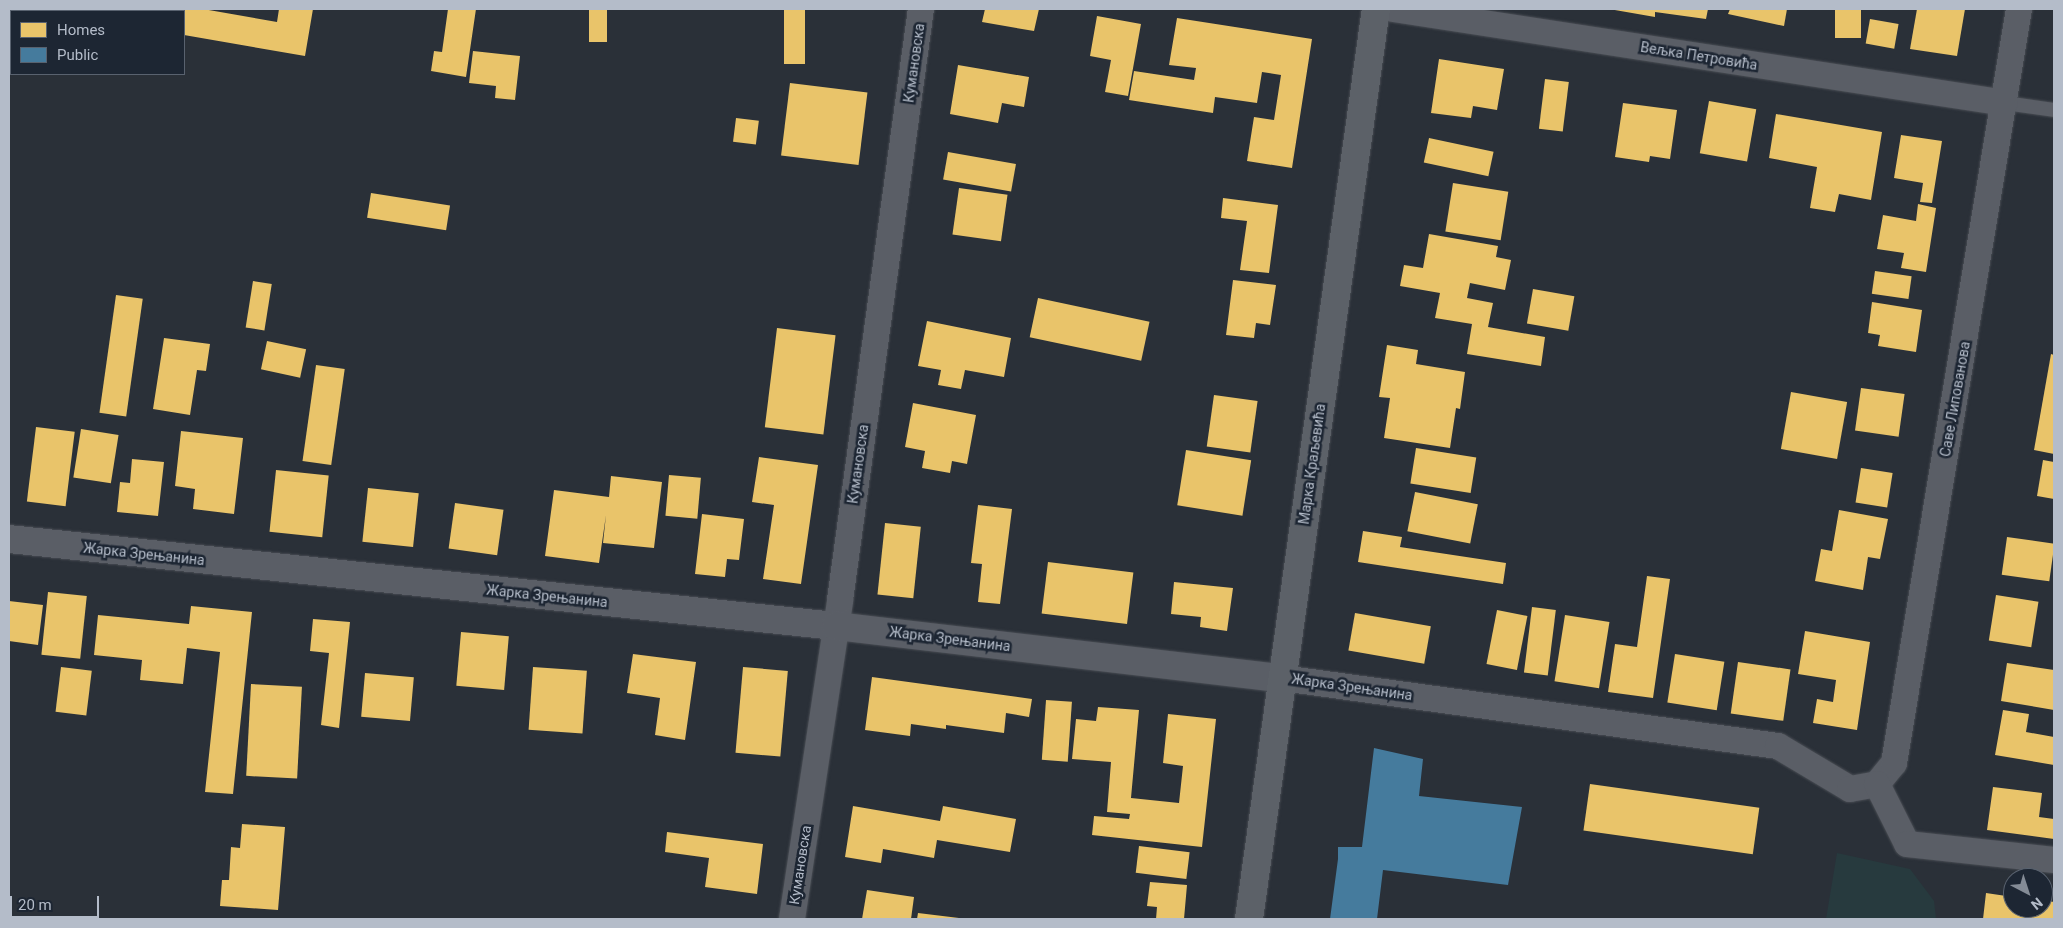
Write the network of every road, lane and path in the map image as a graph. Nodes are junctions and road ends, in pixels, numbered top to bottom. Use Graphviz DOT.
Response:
graph roads {
  1 [pos="921,9"];
  2 [pos="1376,9"];
  3 [pos="1393,9"];
  4 [pos="2019,9"];
  5 [pos="2005,104"];
  6 [pos="2054,110"];
  7 [pos="9,540"];
  8 [pos="836,626"];
  9 [pos="1282,678"];
  10 [pos="1877,784"];
  11 [pos="2054,860"];
  12 [pos="792,919"];
  13 [pos="1249,919"];
  1 -- 8 [label="street, Кумановска"];
  2 -- 9 [label="main road, Марка Краљевића"];
  3 -- 5 [label="street, Вељка Петровића"];
  4 -- 5 [label="street, Саве Липованова"];
  5 -- 6 [label="lane"];
  5 -- 10 [label="street, Саве Липованова"];
  7 -- 8 [label="street, Жарка Зрењанина"];
  8 -- 9 [label="street, Жарка Зрењанина"];
  8 -- 12 [label="street, Кумановска"];
  9 -- 10 [label="street, Жарка Зрењанина"];
  9 -- 13 [label="main road, Марка Краљевића"];
  10 -- 11 [label="street"];
}
